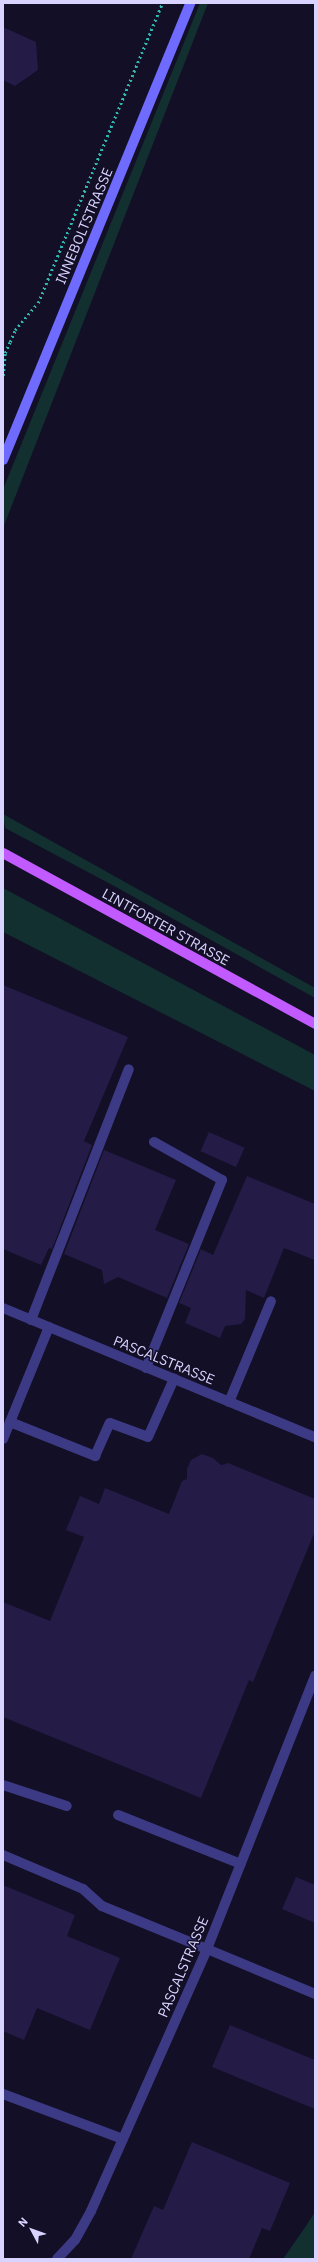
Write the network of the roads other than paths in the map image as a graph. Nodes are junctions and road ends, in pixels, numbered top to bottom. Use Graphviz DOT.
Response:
graph roads {
  1 [pos="190,3"];
  2 [pos="3,460"];
  3 [pos="3,853"];
  4 [pos="315,1024"];
  5 [pos="129,1069"];
  6 [pos="154,1142"];
  7 [pos="271,1301"];
  8 [pos="3,1308"];
  9 [pos="31,1320"];
  10 [pos="49,1327"];
  11 [pos="146,1368"];
  12 [pos="174,1379"];
  13 [pos="228,1402"];
  14 [pos="10,1422"];
  15 [pos="315,1437"];
  16 [pos="3,1439"];
  17 [pos="315,1676"];
  18 [pos="3,1785"];
  19 [pos="67,1806"];
  20 [pos="118,1815"];
  21 [pos="3,1855"];
  22 [pos="241,1864"];
  23 [pos="208,1949"];
  24 [pos="315,1994"];
  25 [pos="3,2094"];
  26 [pos="123,2139"];
  27 [pos="57,2259"];
  1 -- 2 [label="street, INNEBOLTSTRASSE"];
  3 -- 4 [label="main road, LINTFORTER STRASSE"];
  5 -- 9 [label="street"];
  6 -- 11 [label="street"];
  7 -- 13 [label="street"];
  8 -- 9 [label="street, PASCALSTRASSE"];
  9 -- 10 [label="street, PASCALSTRASSE"];
  10 -- 11 [label="street, PASCALSTRASSE"];
  10 -- 14 [label="street"];
  11 -- 12 [label="street, PASCALSTRASSE"];
  12 -- 13 [label="street, PASCALSTRASSE"];
  12 -- 14 [label="street"];
  13 -- 15 [label="street, PASCALSTRASSE"];
  14 -- 16 [label="street"];
  17 -- 22 [label="street, PASCALSTRASSE"];
  18 -- 19 [label="street"];
  20 -- 22 [label="street"];
  21 -- 23 [label="street"];
  22 -- 23 [label="street, PASCALSTRASSE"];
  23 -- 24 [label="street"];
  23 -- 26 [label="street, PASCALSTRASSE"];
  25 -- 26 [label="street"];
  26 -- 27 [label="street, PASCALSTRASSE"];
}
